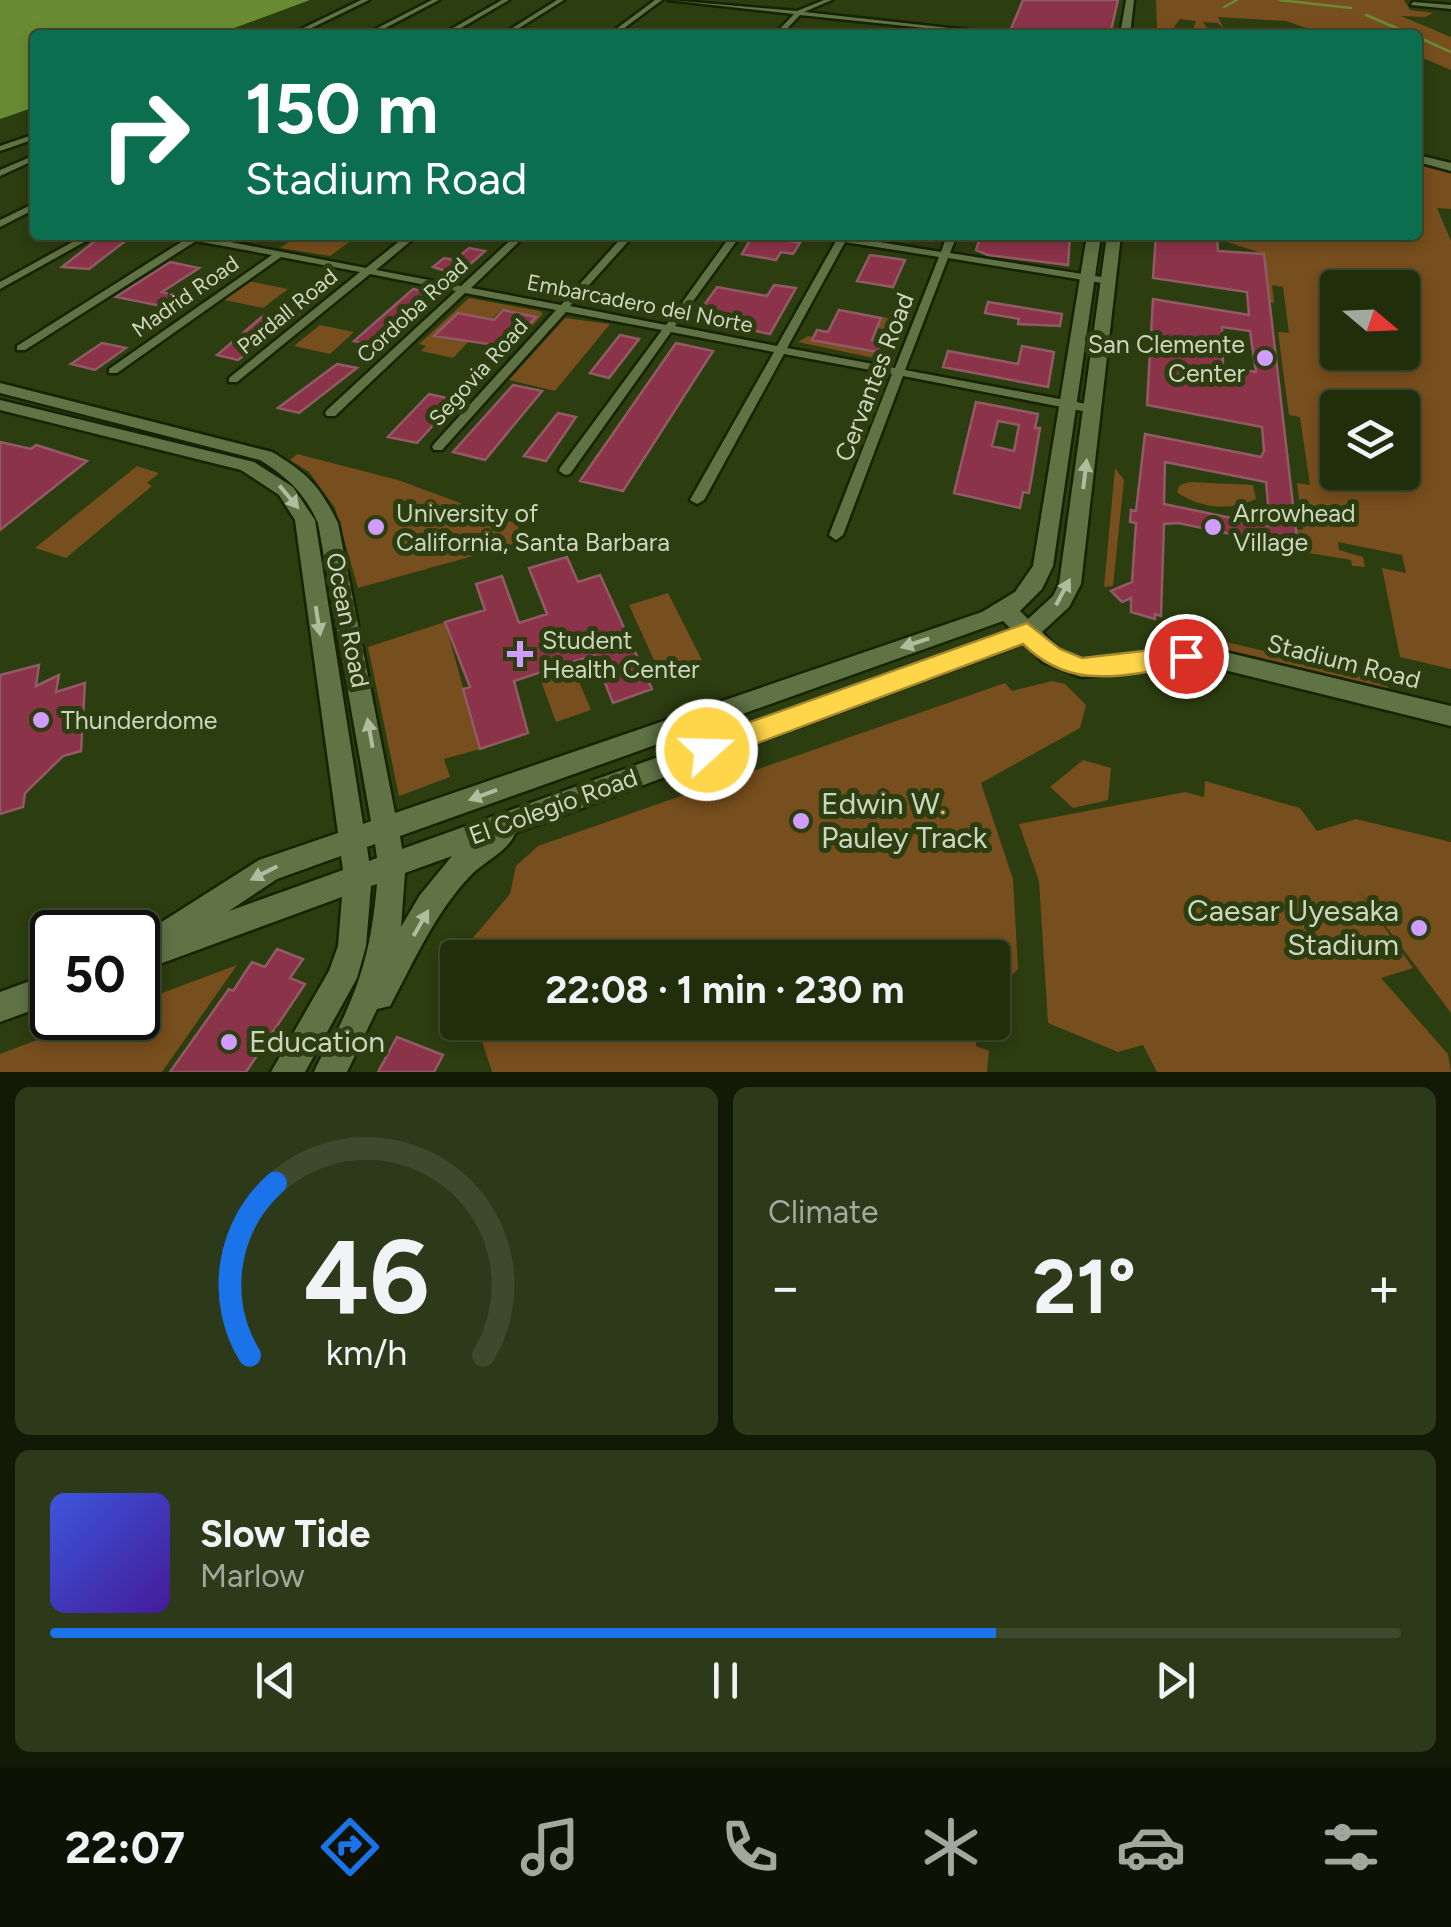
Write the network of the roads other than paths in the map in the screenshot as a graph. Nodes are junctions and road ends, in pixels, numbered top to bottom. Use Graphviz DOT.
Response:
graph roads {
  1 [pos="366,0"];
  2 [pos="436,0"];
  3 [pos="506,0"];
  4 [pos="561,0"];
  5 [pos="659,0"];
  6 [pos="671,0"];
  7 [pos="829,0"];
  8 [pos="1130,0"];
  9 [pos="1143,0"];
  10 [pos="1413,4"];
  11 [pos="1450,4"];
  12 [pos="799,13"];
  13 [pos="1140,20"];
  14 [pos="303,30"];
  15 [pos="377,30"];
  16 [pos="453,30"];
  17 [pos="512,30"];
  18 [pos="617,30"];
  19 [pos="783,30"];
  20 [pos="959,30"];
  21 [pos="1126,30"];
  22 [pos="30,138"];
  23 [pos="2,148"];
  24 [pos="30,155"];
  25 [pos="30,159"];
  26 [pos="1422,160"];
  27 [pos="1451,167"];
  28 [pos="0,174"];
  29 [pos="30,209"];
  30 [pos="0,224"];
  31 [pos="83,240"];
  32 [pos="191,240"];
  33 [pos="205,240"];
  34 [pos="407,240"];
  35 [pos="517,240"];
  36 [pos="624,240"];
  37 [pos="732,240"];
  38 [pos="840,240"];
  39 [pos="859,240"];
  40 [pos="950,240"];
  41 [pos="1093,240"];
  42 [pos="1113,240"];
  43 [pos="280,254"];
  44 [pos="944,255"];
  45 [pos="368,271"];
  46 [pos="1087,278"];
  47 [pos="1108,281"];
  48 [pos="0,286"];
  49 [pos="464,290"];
  50 [pos="562,309"];
  51 [pos="668,328"];
  52 [pos="21,348"];
  53 [pos="780,350"];
  54 [pos="113,371"];
  55 [pos="900,374"];
  56 [pos="232,380"];
  57 [pos="0,388"];
  58 [pos="0,405"];
  59 [pos="1067,405"];
  60 [pos="1092,410"];
  61 [pos="331,413"];
  62 [pos="438,448"];
  63 [pos="565,472"];
  64 [pos="697,500"];
  65 [pos="836,535"];
  66 [pos="1006,610"];
  67 [pos="1027,633"];
  68 [pos="1451,716"];
  69 [pos="542,810"];
  70 [pos="388,829"];
  71 [pos="356,840"];
  72 [pos="392,865"];
  73 [pos="358,878"];
  74 [pos="160,942"];
  75 [pos="160,949"];
  76 [pos="30,996"];
  77 [pos="0,1007"];
  78 [pos="352,1035"];
  79 [pos="287,1072"];
  80 [pos="330,1072"];
  1 -- 14 [label="street"];
  2 -- 15 [label="street"];
  3 -- 16 [label="street"];
  4 -- 17 [label="street"];
  5 -- 18 [label="street"];
  6 -- 12 [label="street"];
  7 -- 12 [label="street"];
  8 -- 21 [label="main road"];
  9 -- 13 [label="main road"];
  10 -- 11 [label="street"];
  12 -- 19 [label="street"];
  12 -- 20 [label="street"];
  22 -- 23 [label="street"];
  23 -- 24 [label="street"];
  25 -- 28 [label="street"];
  26 -- 27 [label="main road"];
  29 -- 30 [label="street"];
  31 -- 48 [label="street"];
  32 -- 52 [label="street"];
  33 -- 43 [label="street, Embarcadero del Norte"];
  34 -- 45 [label="street, Pardall Road"];
  35 -- 49 [label="street, Cordoba Road"];
  36 -- 50 [label="street, Segovia Road"];
  37 -- 51 [label="street"];
  38 -- 53 [label="street"];
  39 -- 44 [label="street"];
  40 -- 44 [label="street, Cervantes Road"];
  41 -- 46 [label="main road, El Colegio Road"];
  42 -- 47 [label="main road, El Colegio Road"];
  43 -- 45 [label="street, Embarcadero del Norte"];
  43 -- 54 [label="street, Madrid Road"];
  44 -- 46 [label="street"];
  44 -- 55 [label="street, Cervantes Road"];
  45 -- 49 [label="street, Embarcadero del Norte"];
  45 -- 56 [label="street, Pardall Road"];
  46 -- 47 [label="street"];
  46 -- 59 [label="main road, El Colegio Road"];
  47 -- 60 [label="main road, El Colegio Road"];
  49 -- 50 [label="street, Embarcadero del Norte"];
  49 -- 61 [label="street, Cordoba Road"];
  50 -- 51 [label="street, Embarcadero del Norte"];
  50 -- 62 [label="street, Segovia Road"];
  51 -- 53 [label="street, Embarcadero del Norte"];
  51 -- 63 [label="street"];
  53 -- 55 [label="street, Embarcadero del Norte"];
  53 -- 64 [label="street"];
  55 -- 59 [label="street, Embarcadero del Norte"];
  55 -- 65 [label="street, Cervantes Road"];
  70 -- 57 [label="main road, Ocean Road, one-way"];
  58 -- 71 [label="main road, Ocean Road, one-way"];
  59 -- 60 [label="street, Embarcadero del Norte"];
  59 -- 66 [label="main road, El Colegio Road"];
  67 -- 60 [label="main road, El Colegio Road, one-way"];
  66 -- 67 [label="main road, Stadium Road"];
  66 -- 70 [label="main road, El Colegio Road, one-way"];
  67 -- 68 [label="main road, Stadium Road"];
  67 -- 69 [label="main road, El Colegio Road"];
  69 -- 72 [label="main road, El Colegio Road"];
  78 -- 69 [label="main road, one-way"];
  70 -- 71 [label="main road, El Colegio Road"];
  70 -- 72 [label="main road, Ocean Road"];
  71 -- 73 [label="main road, Ocean Road"];
  71 -- 74 [label="main road, El Colegio Road, one-way"];
  72 -- 73 [label="main road, El Colegio Road"];
  72 -- 78 [label="main road, Ocean Road"];
  73 -- 75 [label="main road, El Colegio Road"];
  73 -- 79 [label="main road, Ocean Road"];
  76 -- 77 [label="main road"];
  78 -- 80 [label="main road, Ocean Road"];
}
